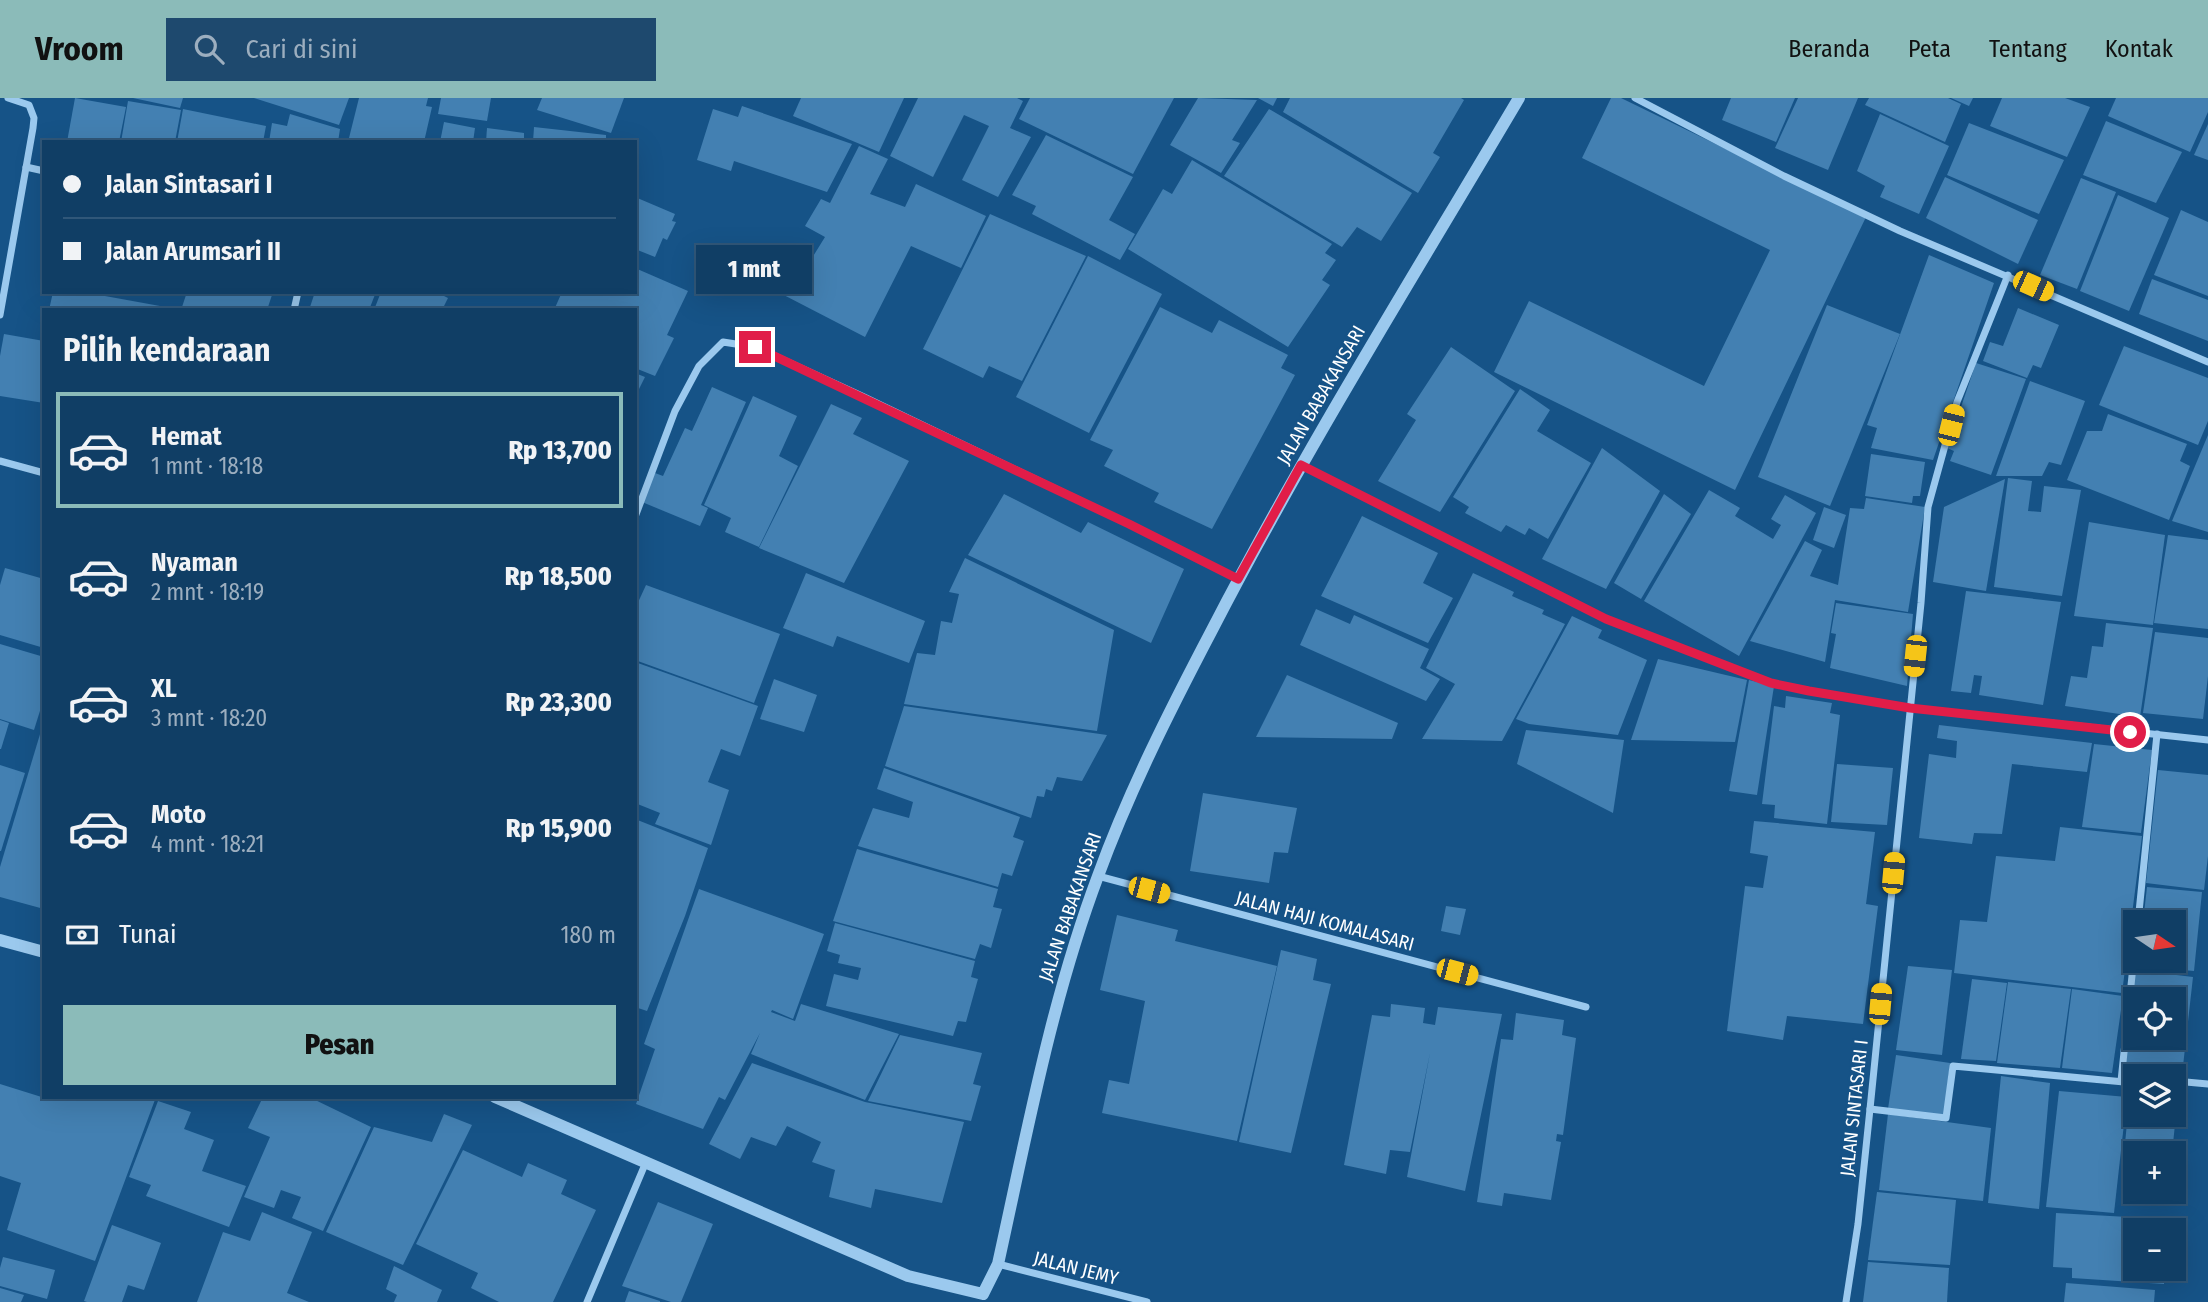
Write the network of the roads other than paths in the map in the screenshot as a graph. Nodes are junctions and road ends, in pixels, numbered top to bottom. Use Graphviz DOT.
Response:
graph roads {
  1 [pos="8,98"];
  2 [pos="1519,98"];
  3 [pos="1634,98"];
  4 [pos="26,167"];
  5 [pos="42,171"];
  6 [pos="2008,275"];
  7 [pos="0,315"];
  8 [pos="2208,362"];
  9 [pos="0,461"];
  10 [pos="1301,465"];
  11 [pos="42,472"];
  12 [pos="637,508"];
  13 [pos="1238,579"];
  14 [pos="1910,708"];
  15 [pos="2157,734"];
  16 [pos="2208,740"];
  17 [pos="1098,876"];
  18 [pos="2138,910"];
  19 [pos="0,940"];
  20 [pos="42,951"];
  21 [pos="2132,973"];
  22 [pos="1586,1007"];
  23 [pos="2121,1082"];
  24 [pos="2186,1082"];
  25 [pos="2208,1084"];
  26 [pos="500,1099"];
  27 [pos="1870,1110"];
  28 [pos="646,1161"];
  29 [pos="998,1264"];
  30 [pos="982,1298"];
  31 [pos="587,1302"];
  32 [pos="1147,1302"];
  33 [pos="1846,1302"];
  1 -- 4 [label="street"];
  2 -- 10 [label="street, JALAN BABAKANSARI"];
  3 -- 6 [label="street"];
  4 -- 5 [label="street"];
  4 -- 7 [label="street"];
  6 -- 8 [label="street"];
  6 -- 14 [label="street, JALAN SINTASARI I"];
  9 -- 11 [label="street"];
  10 -- 13 [label="street, JALAN BABAKANSARI"];
  10 -- 14 [label="street"];
  12 -- 13 [label="street"];
  13 -- 17 [label="street, JALAN BABAKANSARI"];
  14 -- 15 [label="street"];
  14 -- 27 [label="street, JALAN SINTASARI I"];
  15 -- 16 [label="street"];
  15 -- 18 [label="street"];
  17 -- 22 [label="street, JALAN HAJI KOMALASARI"];
  17 -- 29 [label="street, JALAN BABAKANSARI"];
  19 -- 20 [label="street"];
  21 -- 23 [label="street"];
  23 -- 27 [label="street"];
  24 -- 25 [label="street"];
  26 -- 28 [label="street, JALAN BABAKANSARI"];
  27 -- 33 [label="street, JALAN SINTASARI I"];
  28 -- 30 [label="street, JALAN BABAKANSARI"];
  28 -- 31 [label="street"];
  29 -- 30 [label="street, JALAN BABAKANSARI"];
  29 -- 32 [label="street, JALAN JEMY"];
}
